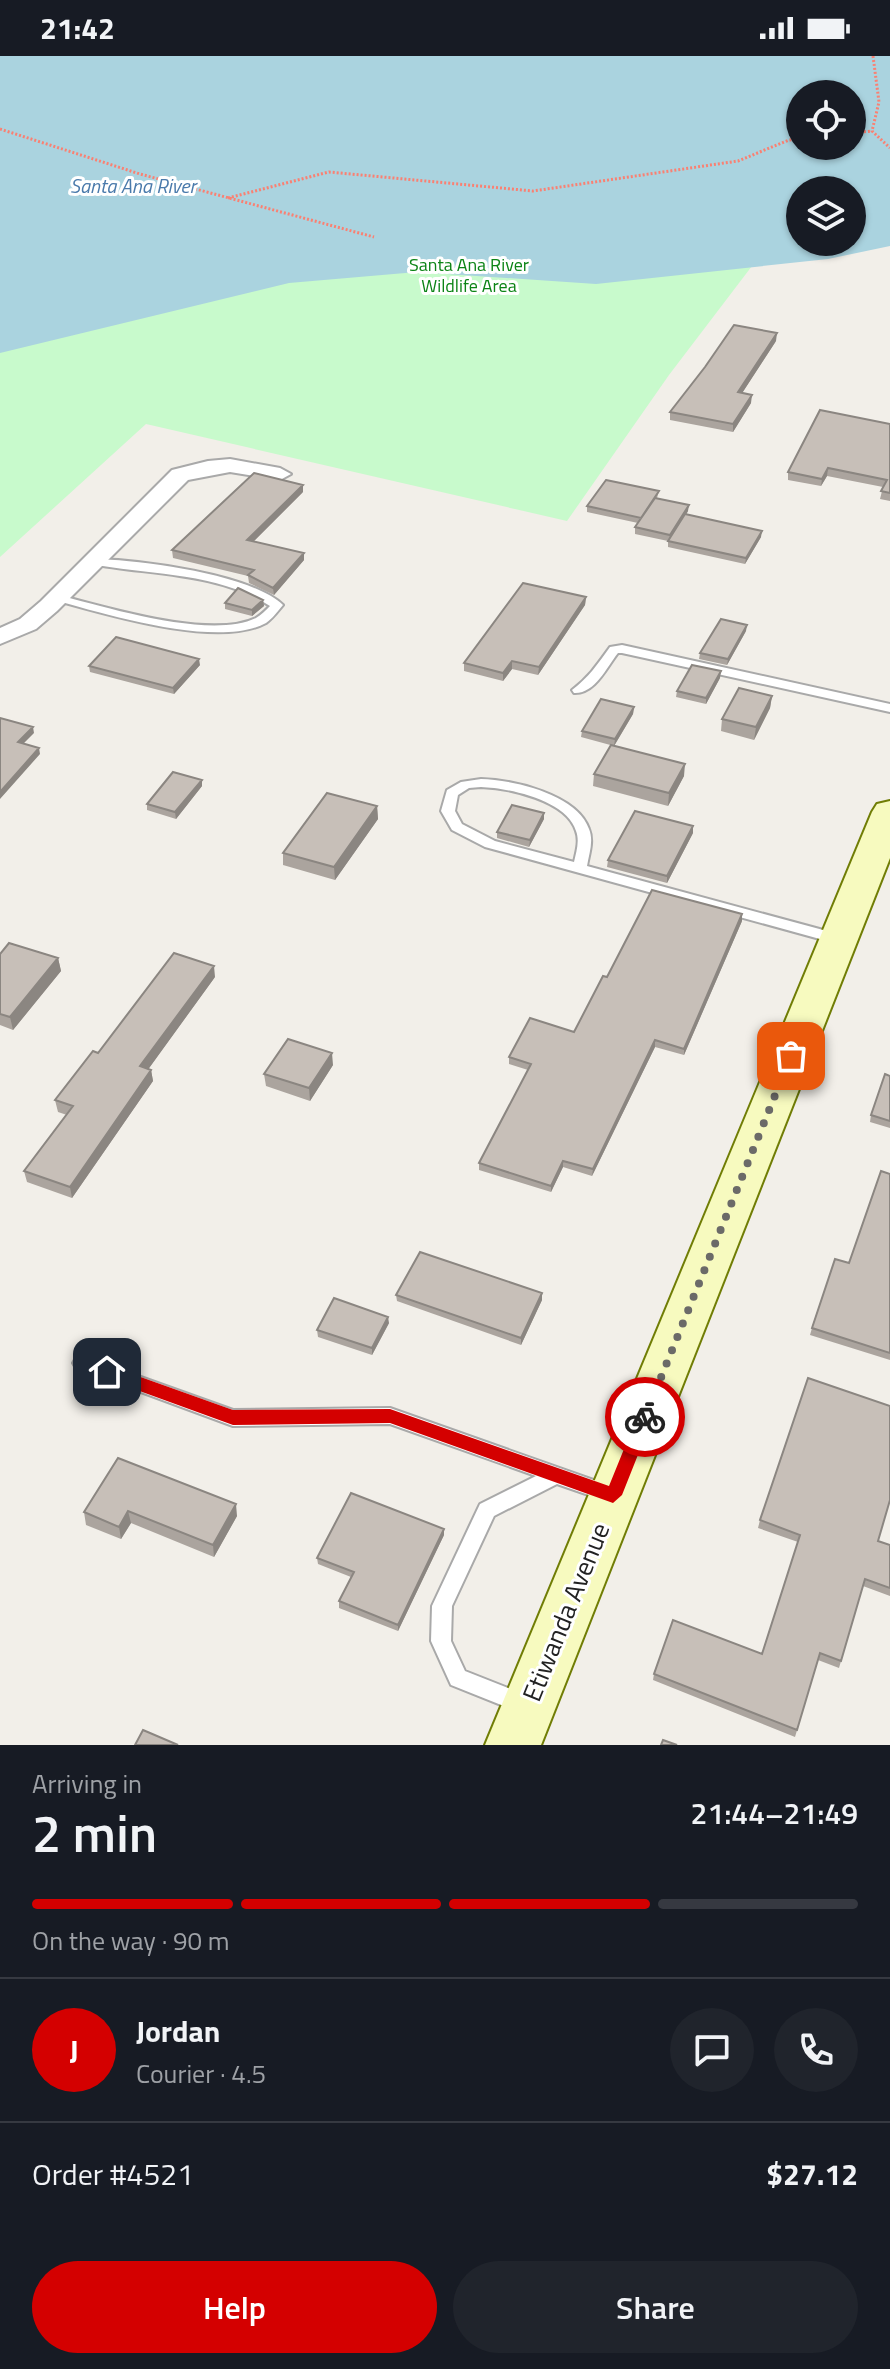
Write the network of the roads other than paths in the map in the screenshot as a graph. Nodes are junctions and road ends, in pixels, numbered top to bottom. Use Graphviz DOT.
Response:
graph roads {
  1 [pos="280,474"];
  2 [pos="95,562"];
  3 [pos="58,598"];
  4 [pos="0,637"];
  5 [pos="578,690"];
  6 [pos="890,708"];
  7 [pos="890,812"];
  8 [pos="580,868"];
  9 [pos="838,939"];
  10 [pos="82,1363"];
  11 [pos="557,1475"];
  12 [pos="613,1495"];
  13 [pos="521,1726"];
  1 -- 2 [label="street"];
  2 -- 3 [label="street"];
  2 -- 3 [label="lane"];
  3 -- 4 [label="street"];
  5 -- 6 [label="lane"];
  7 -- 9 [label="street, Etiwanda Avenue"];
  8 -- 8 [label="lane"];
  8 -- 9 [label="lane"];
  9 -- 12 [label="street, Etiwanda Avenue"];
  10 -- 11 [label="lane"];
  11 -- 12 [label="lane"];
  11 -- 13 [label="lane"];
  12 -- 13 [label="street, Etiwanda Avenue"];
}
